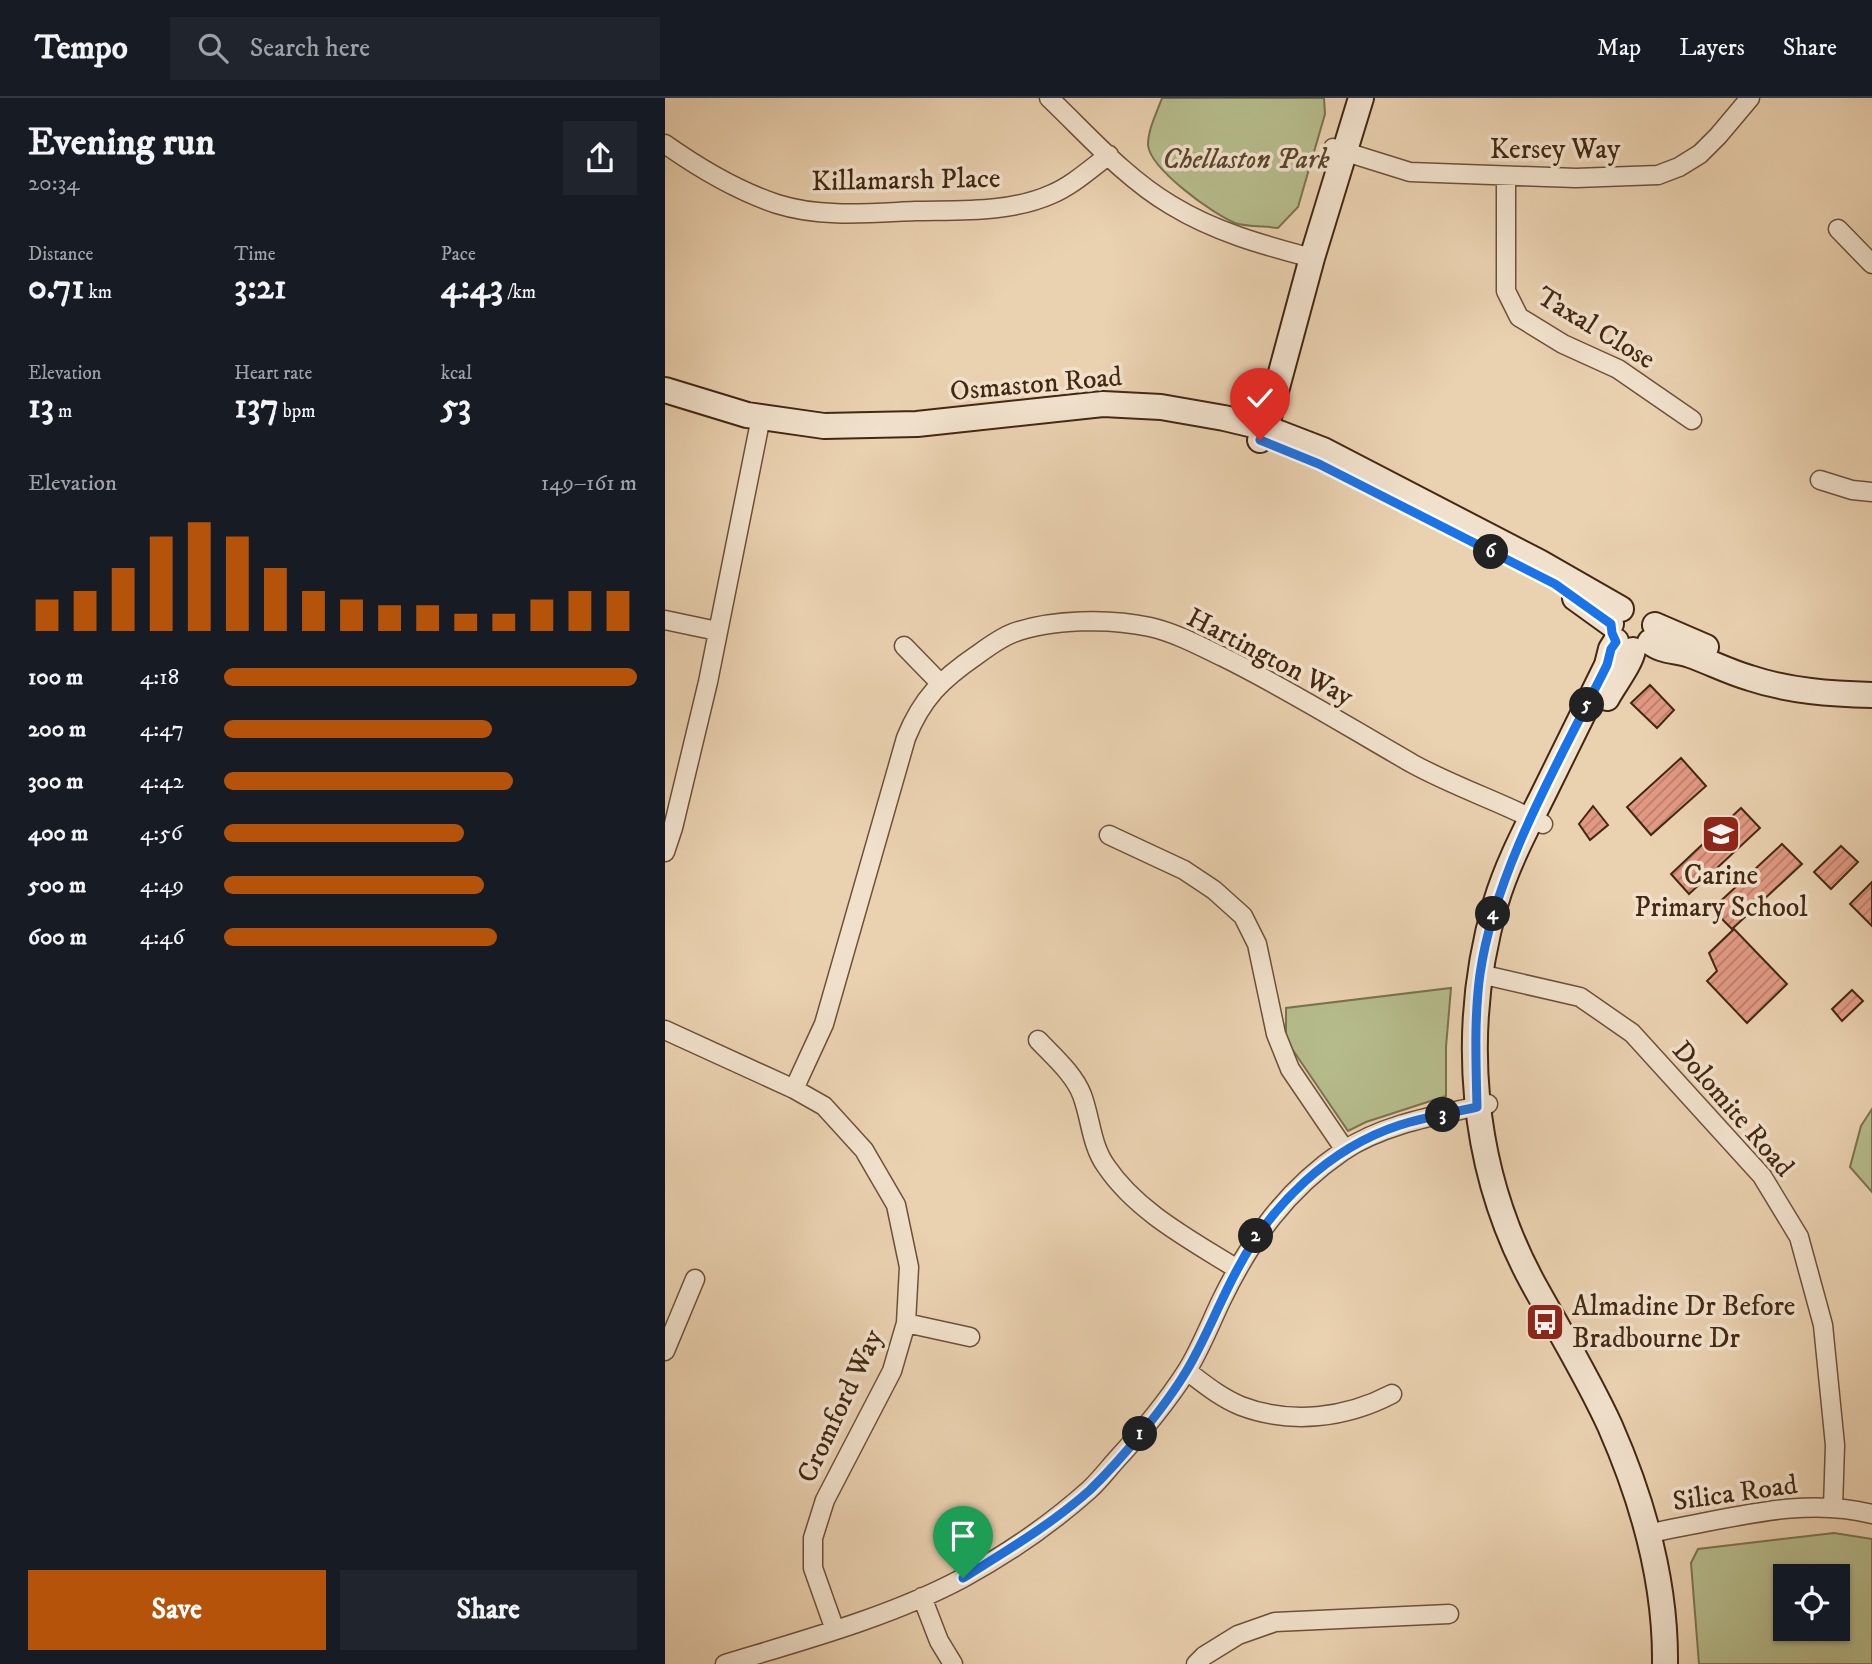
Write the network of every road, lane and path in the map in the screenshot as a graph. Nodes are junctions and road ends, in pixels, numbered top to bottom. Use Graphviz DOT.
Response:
graph roads {
  1 [pos="1049,98"];
  2 [pos="1347,98"];
  3 [pos="1361,98"];
  4 [pos="1750,98"];
  5 [pos="665,144"];
  6 [pos="1339,150"];
  7 [pos="1109,155"];
  8 [pos="1506,177"];
  9 [pos="1838,229"];
  10 [pos="1306,256"];
  11 [pos="1872,264"];
  12 [pos="665,390"];
  13 [pos="665,405"];
  14 [pos="1692,420"];
  15 [pos="760,425"];
  16 [pos="1256,432"];
  17 [pos="1821,480"];
  18 [pos="1872,492"];
  19 [pos="665,620"];
  20 [pos="717,631"];
  21 [pos="1631,632"];
  22 [pos="904,646"];
  23 [pos="1872,680"];
  24 [pos="941,684"];
  25 [pos="1872,695"];
  26 [pos="1538,821"];
  27 [pos="669,827"];
  28 [pos="1109,835"];
  29 [pos="665,852"];
  30 [pos="1487,975"];
  31 [pos="665,1030"];
  32 [pos="1038,1040"];
  33 [pos="794,1089"];
  34 [pos="1483,1106"];
  35 [pos="1345,1150"];
  36 [pos="1237,1269"];
  37 [pos="695,1279"];
  38 [pos="907,1323"];
  39 [pos="970,1338"];
  40 [pos="665,1351"];
  41 [pos="1187,1371"];
  42 [pos="1392,1394"];
  43 [pos="1833,1508"];
  44 [pos="1872,1514"];
  45 [pos="1655,1532"];
  46 [pos="922,1597"];
  47 [pos="1449,1614"];
  48 [pos="835,1630"];
  49 [pos="725,1664"];
  50 [pos="953,1664"];
  51 [pos="1196,1664"];
  52 [pos="1665,1664"];
  53 [pos="1679,1664"];
  1 -- 7 [label="street"];
  2 -- 6 [label="street"];
  3 -- 6 [label="street"];
  4 -- 8 [label="street, Kersey Way"];
  5 -- 7 [label="street, Killamarsh Place"];
  6 -- 8 [label="street, Kersey Way"];
  6 -- 10 [label="street"];
  7 -- 10 [label="street"];
  8 -- 14 [label="street, Taxal Close"];
  9 -- 11 [label="street"];
  10 -- 16 [label="street"];
  12 -- 15 [label="street, Osmaston Road"];
  13 -- 15 [label="street, Osmaston Road"];
  15 -- 16 [label="street, Osmaston Road"];
  15 -- 20 [label="street"];
  16 -- 21 [label="street, Osmaston Road"];
  17 -- 18 [label="street"];
  19 -- 20 [label="street"];
  20 -- 27 [label="street"];
  21 -- 23 [label="street, Osmaston Road"];
  21 -- 25 [label="street, Osmaston Road"];
  21 -- 26 [label="street"];
  22 -- 24 [label="street"];
  24 -- 26 [label="street, Hartington Way"];
  24 -- 33 [label="street, Hartington Way"];
  26 -- 30 [label="street"];
  27 -- 29 [label="street"];
  28 -- 35 [label="street"];
  30 -- 34 [label="street"];
  30 -- 43 [label="street, Dolomite Road"];
  31 -- 33 [label="street, Cromford Way"];
  32 -- 36 [label="street"];
  33 -- 38 [label="street, Cromford Way"];
  34 -- 35 [label="street"];
  34 -- 45 [label="street"];
  35 -- 36 [label="street"];
  36 -- 41 [label="street"];
  37 -- 40 [label="street"];
  38 -- 39 [label="street"];
  38 -- 48 [label="street, Cromford Way"];
  41 -- 42 [label="street"];
  41 -- 46 [label="street"];
  43 -- 44 [label="street, Silica Road"];
  43 -- 45 [label="street, Silica Road"];
  45 -- 52 [label="street"];
  45 -- 53 [label="street"];
  46 -- 48 [label="street"];
  46 -- 50 [label="street"];
  47 -- 51 [label="street"];
  48 -- 49 [label="street"];
}
